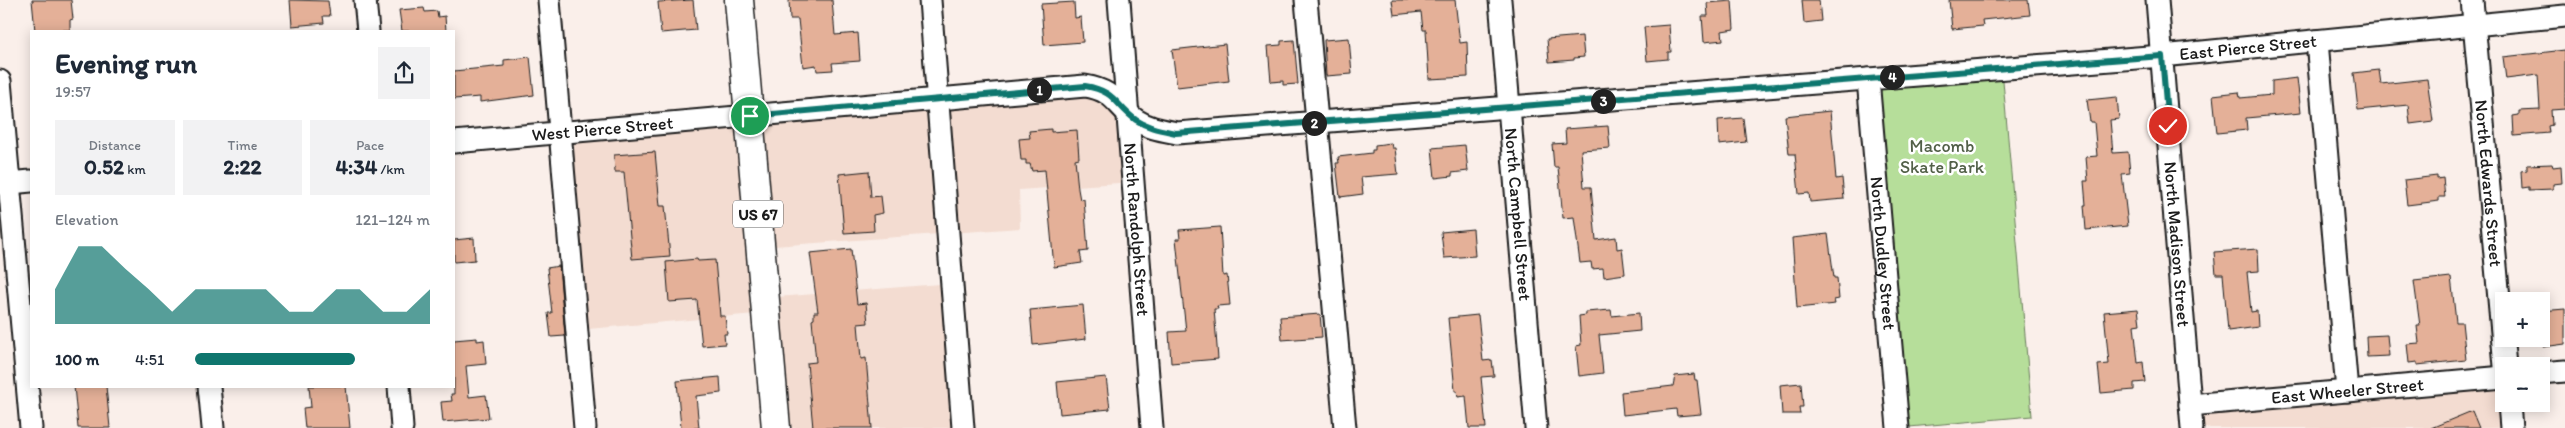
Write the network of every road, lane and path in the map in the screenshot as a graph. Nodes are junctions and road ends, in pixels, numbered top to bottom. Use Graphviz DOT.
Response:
graph roads {
  1 [pos="365,0"];
  2 [pos="549,0"];
  3 [pos="739,0"];
  4 [pos="930,0"];
  5 [pos="1119,0"];
  6 [pos="1306,0"];
  7 [pos="1500,0"];
  8 [pos="2158,0"];
  9 [pos="2472,0"];
  10 [pos="2565,16"];
  11 [pos="2475,25"];
  12 [pos="368,30"];
  13 [pos="2317,41"];
  14 [pos="2162,56"];
  15 [pos="1868,79"];
  16 [pos="0,81"];
  17 [pos="938,99"];
  18 [pos="1509,108"];
  19 [pos="1127,113"];
  20 [pos="750,116"];
  21 [pos="1317,122"];
  22 [pos="560,133"];
  23 [pos="455,142"];
  24 [pos="30,181"];
  25 [pos="4,183"];
  26 [pos="2504,357"];
  27 [pos="2565,371"];
  28 [pos="2550,372"];
  29 [pos="2495,378"];
  30 [pos="209,388"];
  31 [pos="399,388"];
  32 [pos="2347,391"];
  33 [pos="2190,405"];
  34 [pos="2510,412"];
  35 [pos="31,428"];
  36 [pos="213,428"];
  37 [pos="402,428"];
  38 [pos="585,428"];
  39 [pos="776,428"];
  40 [pos="963,428"];
  41 [pos="1152,428"];
  42 [pos="1345,428"];
  43 [pos="1536,428"];
  44 [pos="1898,428"];
  45 [pos="2192,428"];
  46 [pos="2511,428"];
  1 -- 12 [label="street"];
  2 -- 22 [label="street"];
  3 -- 20 [label="highway, US 67"];
  4 -- 17 [label="street"];
  5 -- 19 [label="street, North Randolph Street"];
  6 -- 21 [label="street"];
  7 -- 18 [label="street, North Campbell Street"];
  8 -- 14 [label="street, North Madison Street"];
  9 -- 11 [label="street, North Edwards Street"];
  10 -- 11 [label="street, East Pierce Street"];
  11 -- 13 [label="street, East Pierce Street"];
  11 -- 26 [label="street, North Edwards Street"];
  13 -- 14 [label="street, East Pierce Street"];
  13 -- 32 [label="street"];
  14 -- 15 [label="street, East Pierce Street"];
  14 -- 33 [label="street, North Madison Street"];
  15 -- 18 [label="street, East Pierce Street"];
  15 -- 44 [label="street, North Dudley Street"];
  16 -- 25 [label="street"];
  17 -- 19 [label="street, East Pierce Street"];
  17 -- 20 [label="street, West Pierce Street"];
  17 -- 40 [label="street"];
  18 -- 21 [label="street, East Pierce Street"];
  18 -- 43 [label="street, North Campbell Street"];
  19 -- 21 [label="street, East Pierce Street"];
  19 -- 41 [label="street, North Randolph Street"];
  20 -- 22 [label="street, West Pierce Street"];
  20 -- 39 [label="highway, US 67"];
  21 -- 42 [label="street"];
  22 -- 23 [label="street, West Pierce Street"];
  22 -- 38 [label="street"];
  24 -- 25 [label="street"];
  25 -- 35 [label="street"];
  27 -- 28 [label="street"];
  29 -- 32 [label="street, East Wheeler Street"];
  30 -- 36 [label="street"];
  31 -- 37 [label="street"];
  32 -- 33 [label="street, East Wheeler Street"];
  33 -- 45 [label="street, North Madison Street"];
  34 -- 46 [label="street"];
}
